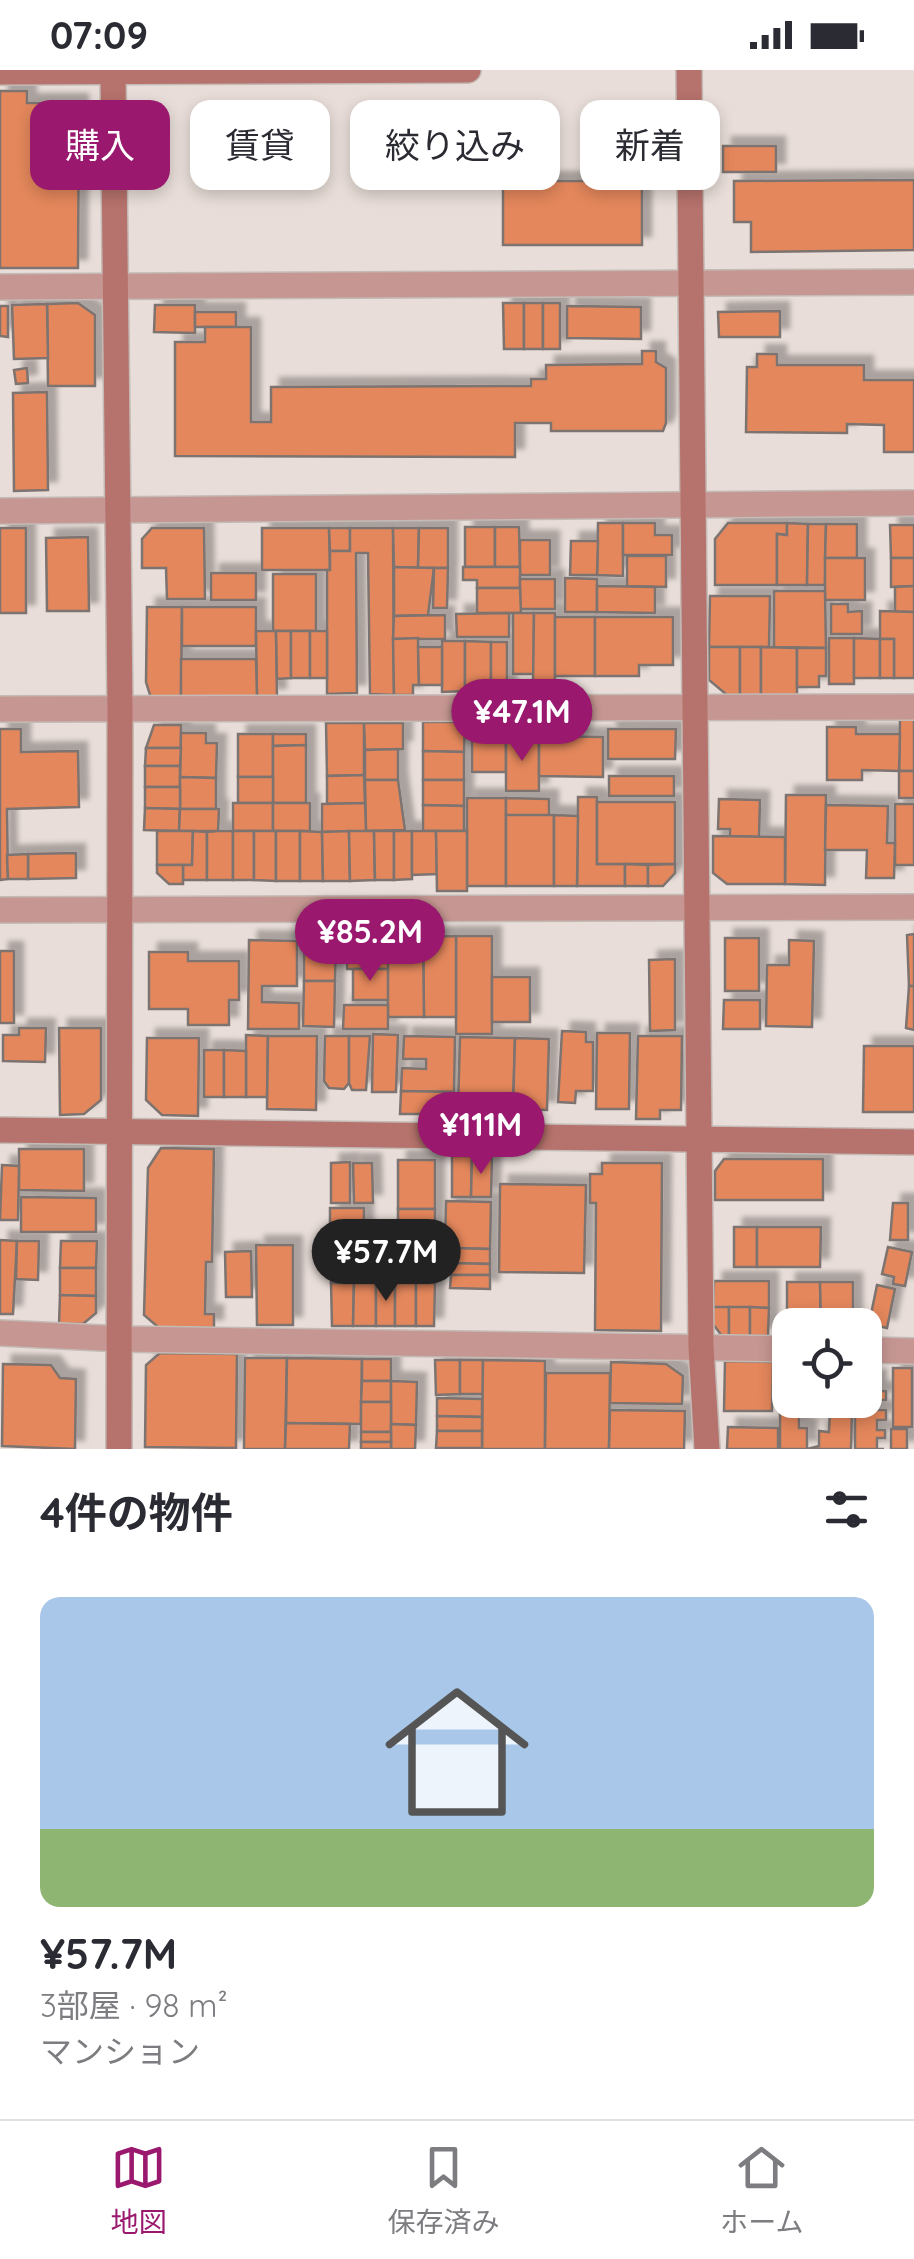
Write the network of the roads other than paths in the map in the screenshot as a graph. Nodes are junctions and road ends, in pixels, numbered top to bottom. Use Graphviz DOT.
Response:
graph roads {
  1 [pos="468,70"];
  2 [pos="689,70"];
  3 [pos="113,71"];
  4 [pos="0,72"];
  5 [pos="693,282"];
  6 [pos="914,282"];
  7 [pos="113,286"];
  8 [pos="0,287"];
  9 [pos="914,503"];
  10 [pos="695,504"];
  11 [pos="0,510"];
  12 [pos="118,510"];
  13 [pos="698,706"];
  14 [pos="914,707"];
  15 [pos="120,708"];
  16 [pos="0,709"];
  17 [pos="914,907"];
  18 [pos="700,909"];
  19 [pos="0,910"];
  20 [pos="120,910"];
  21 [pos="0,1130"];
  22 [pos="120,1132"];
  23 [pos="699,1141"];
  24 [pos="914,1142"];
  25 [pos="0,1332"];
  26 [pos="122,1339"];
  27 [pos="701,1347"];
  28 [pos="772,1349"];
  29 [pos="882,1350"];
  30 [pos="914,1351"];
  31 [pos="119,1449"];
  32 [pos="707,1449"];
  1 -- 3 [label="street"];
  2 -- 5 [label="street"];
  3 -- 4 [label="street"];
  3 -- 7 [label="street"];
  5 -- 6 [label="street"];
  5 -- 7 [label="street"];
  5 -- 10 [label="street"];
  7 -- 8 [label="street"];
  7 -- 12 [label="street"];
  9 -- 10 [label="street"];
  10 -- 12 [label="street"];
  10 -- 13 [label="street"];
  11 -- 12 [label="street"];
  12 -- 15 [label="street"];
  13 -- 14 [label="street"];
  13 -- 15 [label="street"];
  13 -- 18 [label="street"];
  15 -- 16 [label="street"];
  15 -- 20 [label="street"];
  17 -- 18 [label="street"];
  18 -- 20 [label="street"];
  18 -- 23 [label="street"];
  19 -- 20 [label="street"];
  20 -- 22 [label="street"];
  21 -- 22 [label="street"];
  22 -- 23 [label="street"];
  22 -- 26 [label="street"];
  23 -- 24 [label="street"];
  23 -- 27 [label="street"];
  25 -- 26 [label="street"];
  26 -- 27 [label="street"];
  26 -- 31 [label="street"];
  27 -- 28 [label="street"];
  27 -- 32 [label="street"];
  29 -- 30 [label="street"];
}
